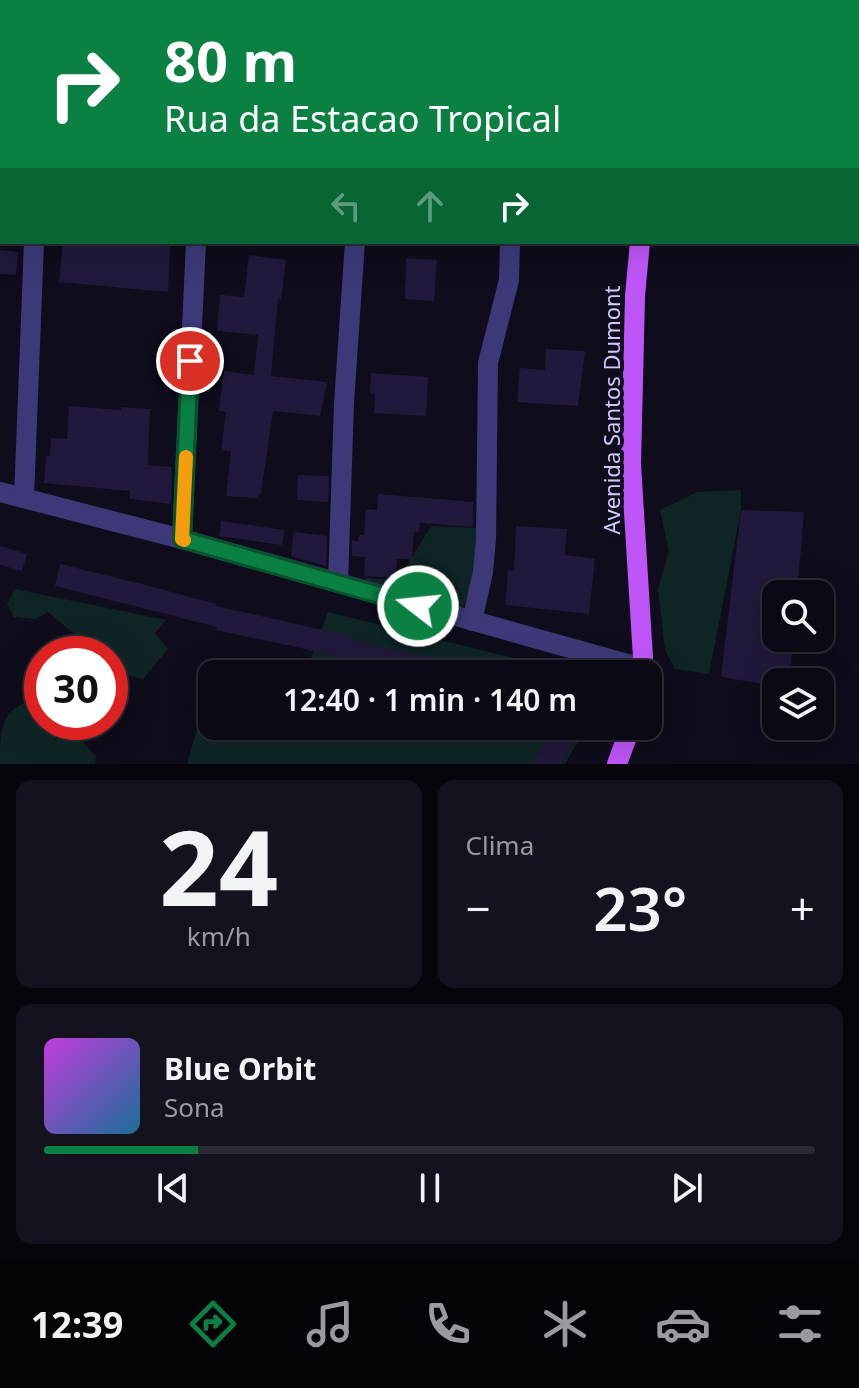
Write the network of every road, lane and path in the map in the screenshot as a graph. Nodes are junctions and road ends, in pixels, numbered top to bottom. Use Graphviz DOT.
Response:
graph roads {
  1 [pos="34,244"];
  2 [pos="196,244"];
  3 [pos="355,244"];
  4 [pos="510,244"];
  5 [pos="640,244"];
  6 [pos="0,492"];
  7 [pos="24,498"];
  8 [pos="182,539"];
  9 [pos="338,583"];
  10 [pos="472,621"];
  11 [pos="604,660"];
  12 [pos="643,660"];
  13 [pos="626,740"];
  14 [pos="617,764"];
  1 -- 7 [label="street"];
  2 -- 8 [label="street"];
  3 -- 9 [label="street"];
  4 -- 10 [label="street"];
  5 -- 12 [label="main road, Avenida Santos Dumont"];
  6 -- 7 [label="street"];
  7 -- 8 [label="street"];
  8 -- 9 [label="street"];
  9 -- 10 [label="street"];
  10 -- 11 [label="street"];
  13 -- 14 [label="main road"];
}
